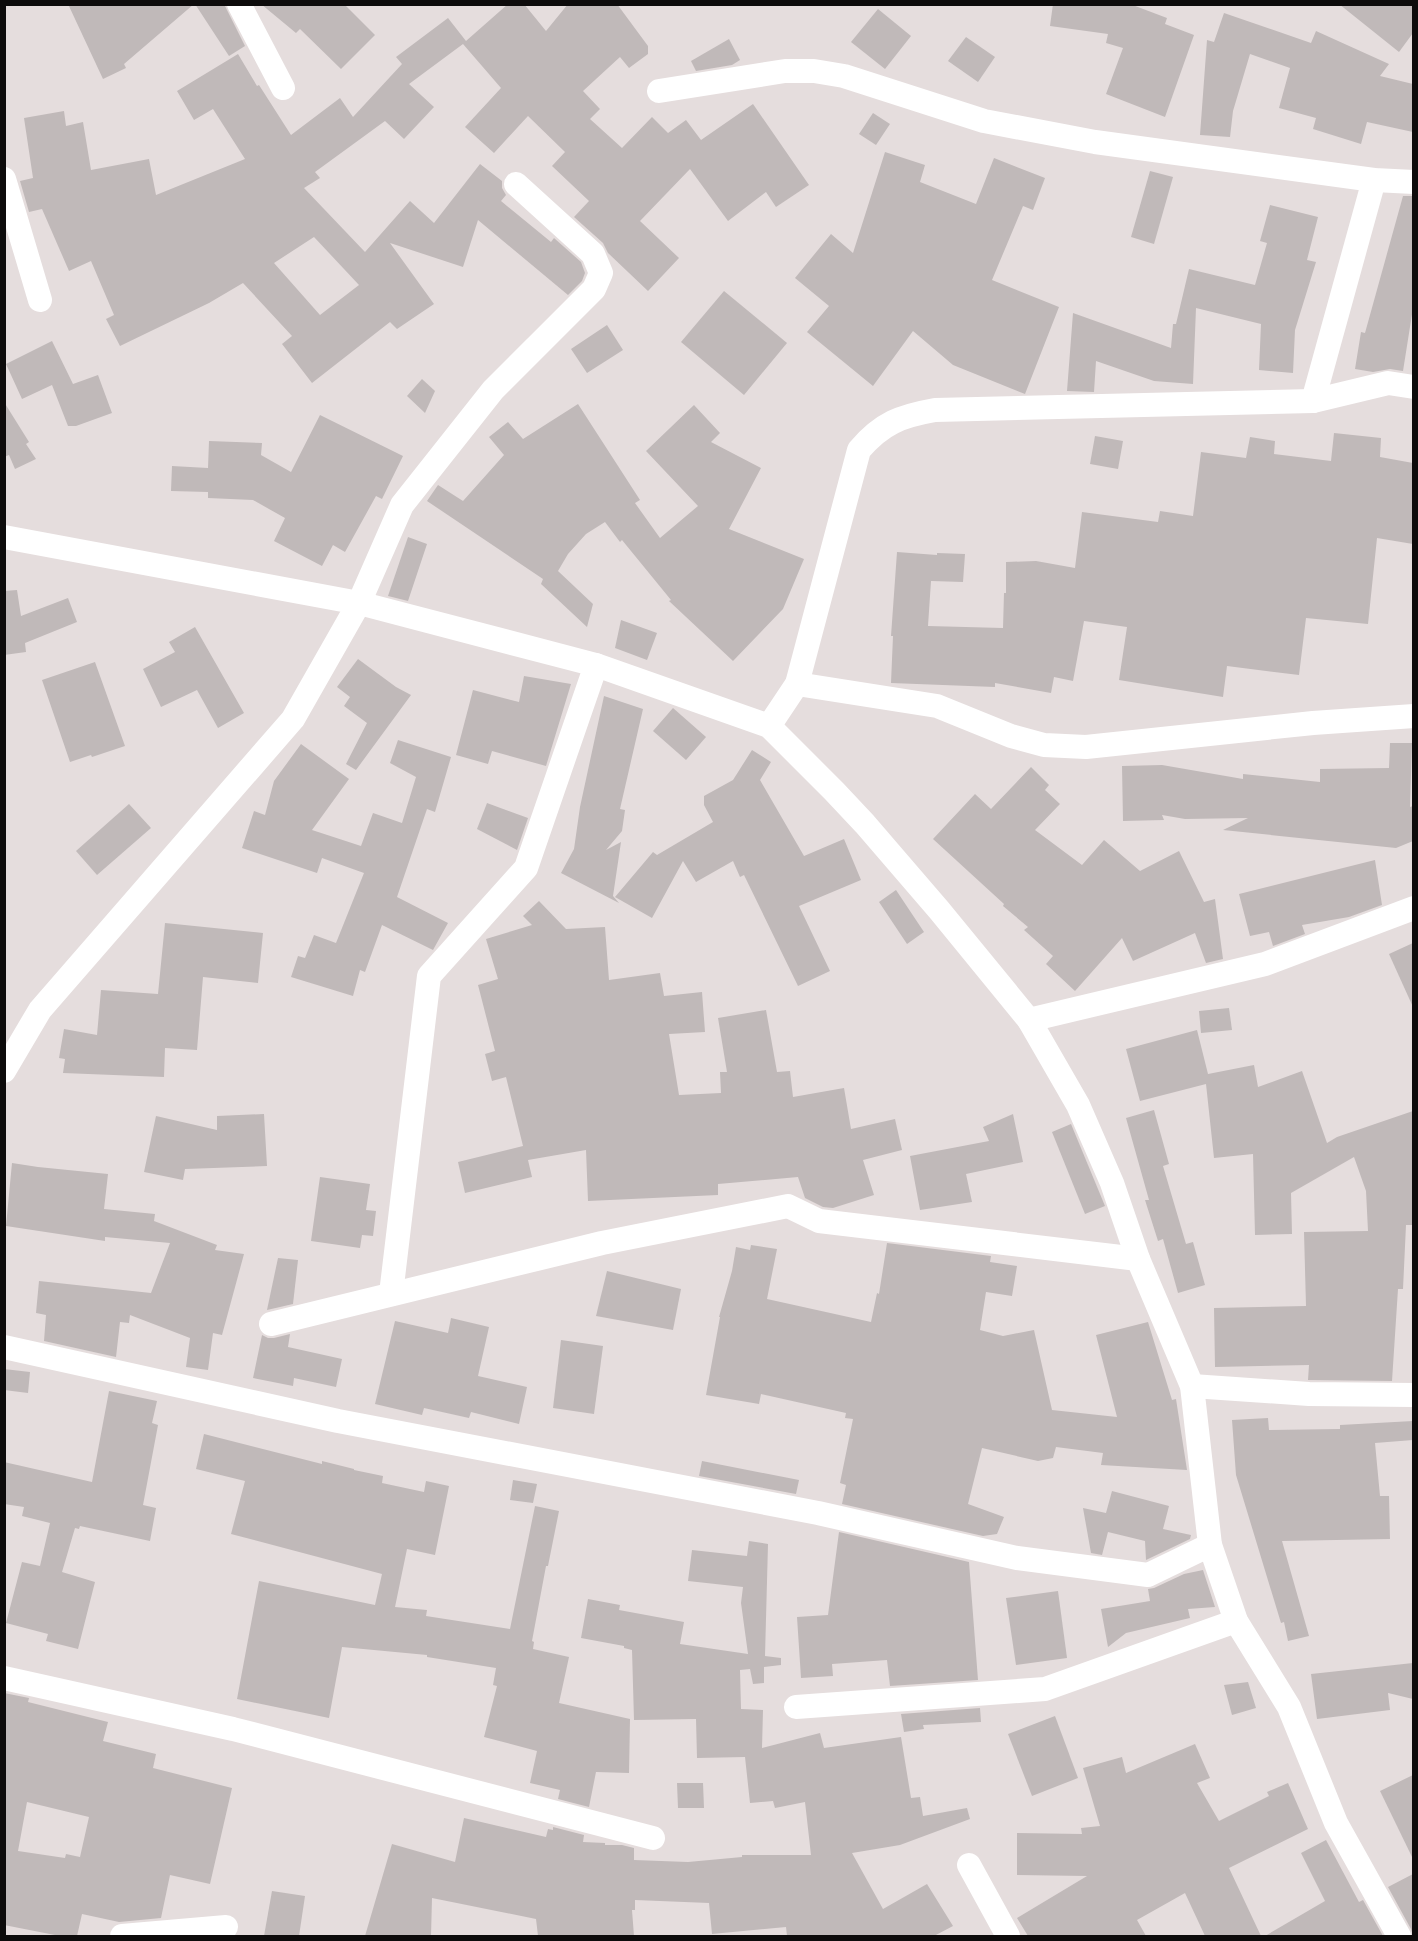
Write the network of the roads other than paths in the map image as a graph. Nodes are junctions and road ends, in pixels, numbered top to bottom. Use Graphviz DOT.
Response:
graph roads {
  1 [pos="239,4"];
  2 [pos="283,88"];
  3 [pos="659,91"];
  4 [pos="4,179"];
  5 [pos="1374,180"];
  6 [pos="1413,182"];
  7 [pos="516,184"];
  8 [pos="40,300"];
  9 [pos="1413,387"];
  10 [pos="1313,401"];
  11 [pos="4,537"];
  12 [pos="359,603"];
  13 [pos="596,665"];
  14 [pos="797,684"];
  15 [pos="1413,716"];
  16 [pos="769,726"];
  17 [pos="1413,908"];
  18 [pos="1029,1020"];
  19 [pos="4,1071"];
  20 [pos="1138,1258"];
  21 [pos="392,1294"];
  22 [pos="271,1324"];
  23 [pos="4,1347"];
  24 [pos="1192,1386"];
  25 [pos="1413,1395"];
  26 [pos="1210,1545"];
  27 [pos="1236,1622"];
  28 [pos="4,1678"];
  29 [pos="796,1707"];
  30 [pos="653,1838"];
  31 [pos="969,1865"];
  32 [pos="226,1927"];
  33 [pos="122,1936"];
  34 [pos="1008,1936"];
  35 [pos="1399,1936"];
  1 -- 2 [label="street"];
  3 -- 5 [label="street"];
  4 -- 8 [label="street"];
  5 -- 6 [label="street"];
  5 -- 10 [label="street"];
  7 -- 12 [label="street"];
  9 -- 10 [label="street"];
  10 -- 14 [label="street"];
  11 -- 12 [label="street"];
  12 -- 13 [label="street"];
  12 -- 19 [label="street"];
  13 -- 16 [label="street"];
  13 -- 21 [label="street"];
  14 -- 15 [label="street"];
  14 -- 16 [label="street"];
  16 -- 18 [label="street"];
  17 -- 18 [label="street"];
  18 -- 20 [label="street"];
  20 -- 21 [label="street"];
  20 -- 24 [label="street"];
  21 -- 22 [label="street"];
  23 -- 26 [label="street"];
  24 -- 25 [label="street"];
  24 -- 26 [label="street"];
  26 -- 27 [label="street"];
  27 -- 29 [label="street"];
  27 -- 35 [label="street"];
  28 -- 30 [label="street"];
  31 -- 34 [label="street"];
  32 -- 33 [label="street"];
}
